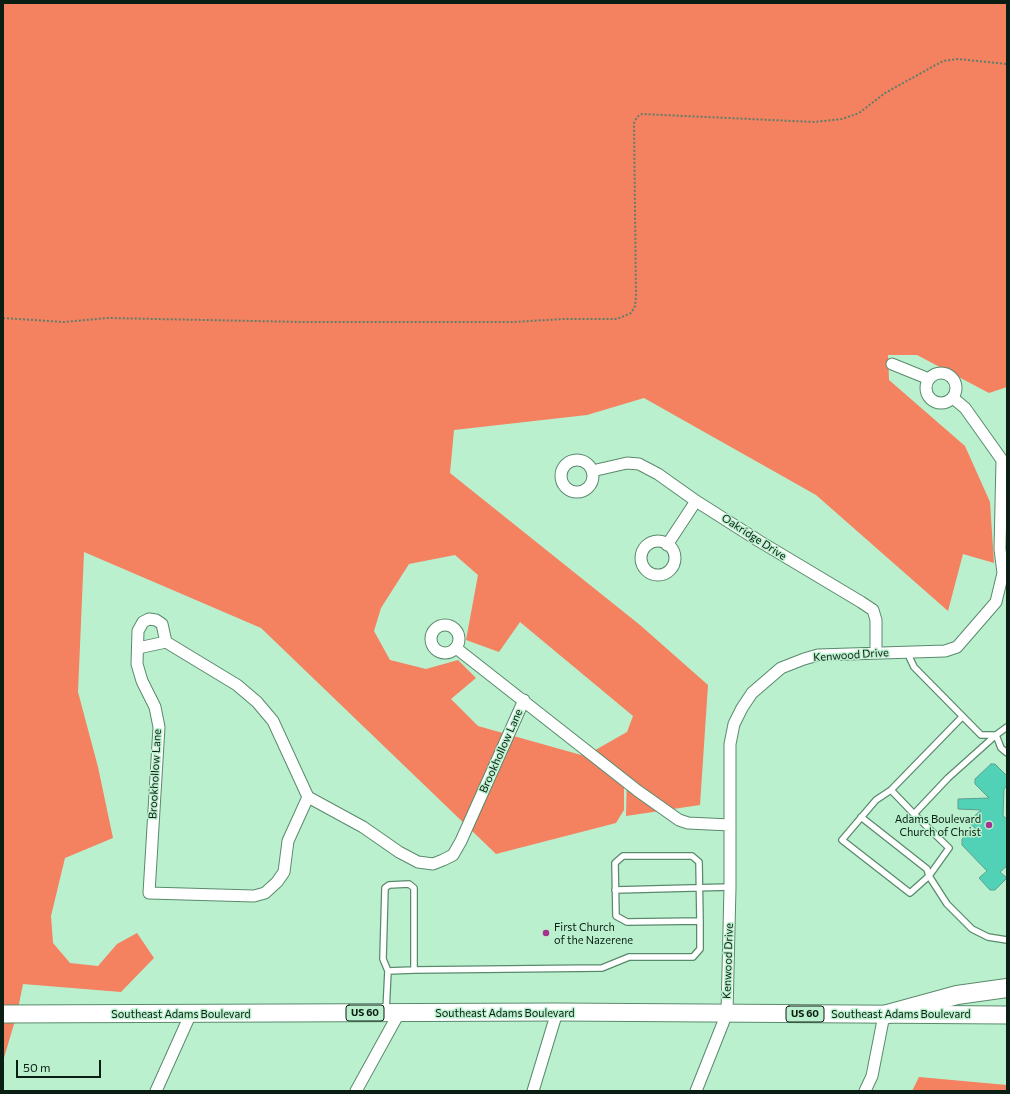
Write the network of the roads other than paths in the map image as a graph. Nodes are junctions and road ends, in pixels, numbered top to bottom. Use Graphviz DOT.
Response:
graph roads {
  1 [pos="892,364"];
  2 [pos="929,379"];
  3 [pos="953,398"];
  4 [pos="1004,468"];
  5 [pos="592,471"];
  6 [pos="696,501"];
  7 [pos="1004,506"];
  8 [pos="667,545"];
  9 [pos="1005,574"];
  10 [pos="166,642"];
  11 [pos="138,648"];
  12 [pos="456,648"];
  13 [pos="907,652"];
  14 [pos="876,653"];
  15 [pos="524,700"];
  16 [pos="962,717"];
  17 [pos="1007,727"];
  18 [pos="996,735"];
  19 [pos="1007,754"];
  20 [pos="891,790"];
  21 [pos="308,797"];
  22 [pos="914,814"];
  23 [pos="861,817"];
  24 [pos="730,825"];
  25 [pos="929,876"];
  26 [pos="730,887"];
  27 [pos="699,888"];
  28 [pos="616,890"];
  29 [pos="700,921"];
  30 [pos="1007,940"];
  31 [pos="388,970"];
  32 [pos="414,970"];
  33 [pos="1007,988"];
  34 [pos="557,1012"];
  35 [pos="727,1013"];
  36 [pos="3,1014"];
  37 [pos="191,1014"];
  38 [pos="392,1014"];
  39 [pos="884,1015"];
  40 [pos="1007,1015"];
  41 [pos="156,1091"];
  42 [pos="356,1091"];
  43 [pos="533,1091"];
  44 [pos="696,1091"];
  45 [pos="865,1091"];
  1 -- 2 [label="street"];
  2 -- 3 [label="street"];
  2 -- 3 [label="street"];
  3 -- 4 [label="street, Kenwood Drive"];
  4 -- 7 [label="street, Kenwood Drive"];
  5 -- 6 [label="street, Oakridge Drive"];
  6 -- 8 [label="street"];
  6 -- 14 [label="street, Oakridge Drive"];
  7 -- 9 [label="street, Kenwood Drive"];
  9 -- 13 [label="street, Kenwood Drive"];
  10 -- 11 [label="street"];
  10 -- 11 [label="street, Brookhollow Lane"];
  10 -- 21 [label="street"];
  11 -- 21 [label="street, Brookhollow Lane"];
  12 -- 15 [label="street"];
  13 -- 14 [label="street, Kenwood Drive"];
  13 -- 16 [label="lane"];
  14 -- 24 [label="street, Kenwood Drive"];
  15 -- 21 [label="street, Brookhollow Lane"];
  15 -- 24 [label="street, Brookhollow Lane"];
  16 -- 18 [label="lane"];
  16 -- 20 [label="lane"];
  17 -- 18 [label="lane"];
  18 -- 19 [label="lane"];
  18 -- 22 [label="lane"];
  20 -- 22 [label="lane"];
  20 -- 23 [label="lane"];
  22 -- 25 [label="lane"];
  23 -- 25 [label="lane"];
  23 -- 25 [label="lane"];
  24 -- 26 [label="street, Kenwood Drive"];
  25 -- 30 [label="lane"];
  26 -- 27 [label="lane"];
  26 -- 35 [label="street, Kenwood Drive"];
  27 -- 28 [label="lane"];
  27 -- 28 [label="lane"];
  27 -- 29 [label="lane"];
  28 -- 29 [label="lane"];
  29 -- 32 [label="lane"];
  31 -- 32 [label="lane"];
  31 -- 32 [label="lane"];
  31 -- 38 [label="lane"];
  33 -- 39 [label="highway"];
  34 -- 35 [label="main road, Southeast Adams Boulevard / US 60"];
  34 -- 38 [label="main road, Southeast Adams Boulevard / US 60"];
  34 -- 43 [label="street"];
  35 -- 39 [label="main road, Southeast Adams Boulevard / US 60"];
  35 -- 44 [label="street"];
  36 -- 37 [label="main road, Southeast Adams Boulevard / US 60"];
  37 -- 38 [label="main road, Southeast Adams Boulevard / US 60"];
  37 -- 41 [label="street"];
  38 -- 42 [label="street"];
  39 -- 40 [label="main road, Southeast Adams Boulevard / US 60"];
  39 -- 45 [label="street"];
}
